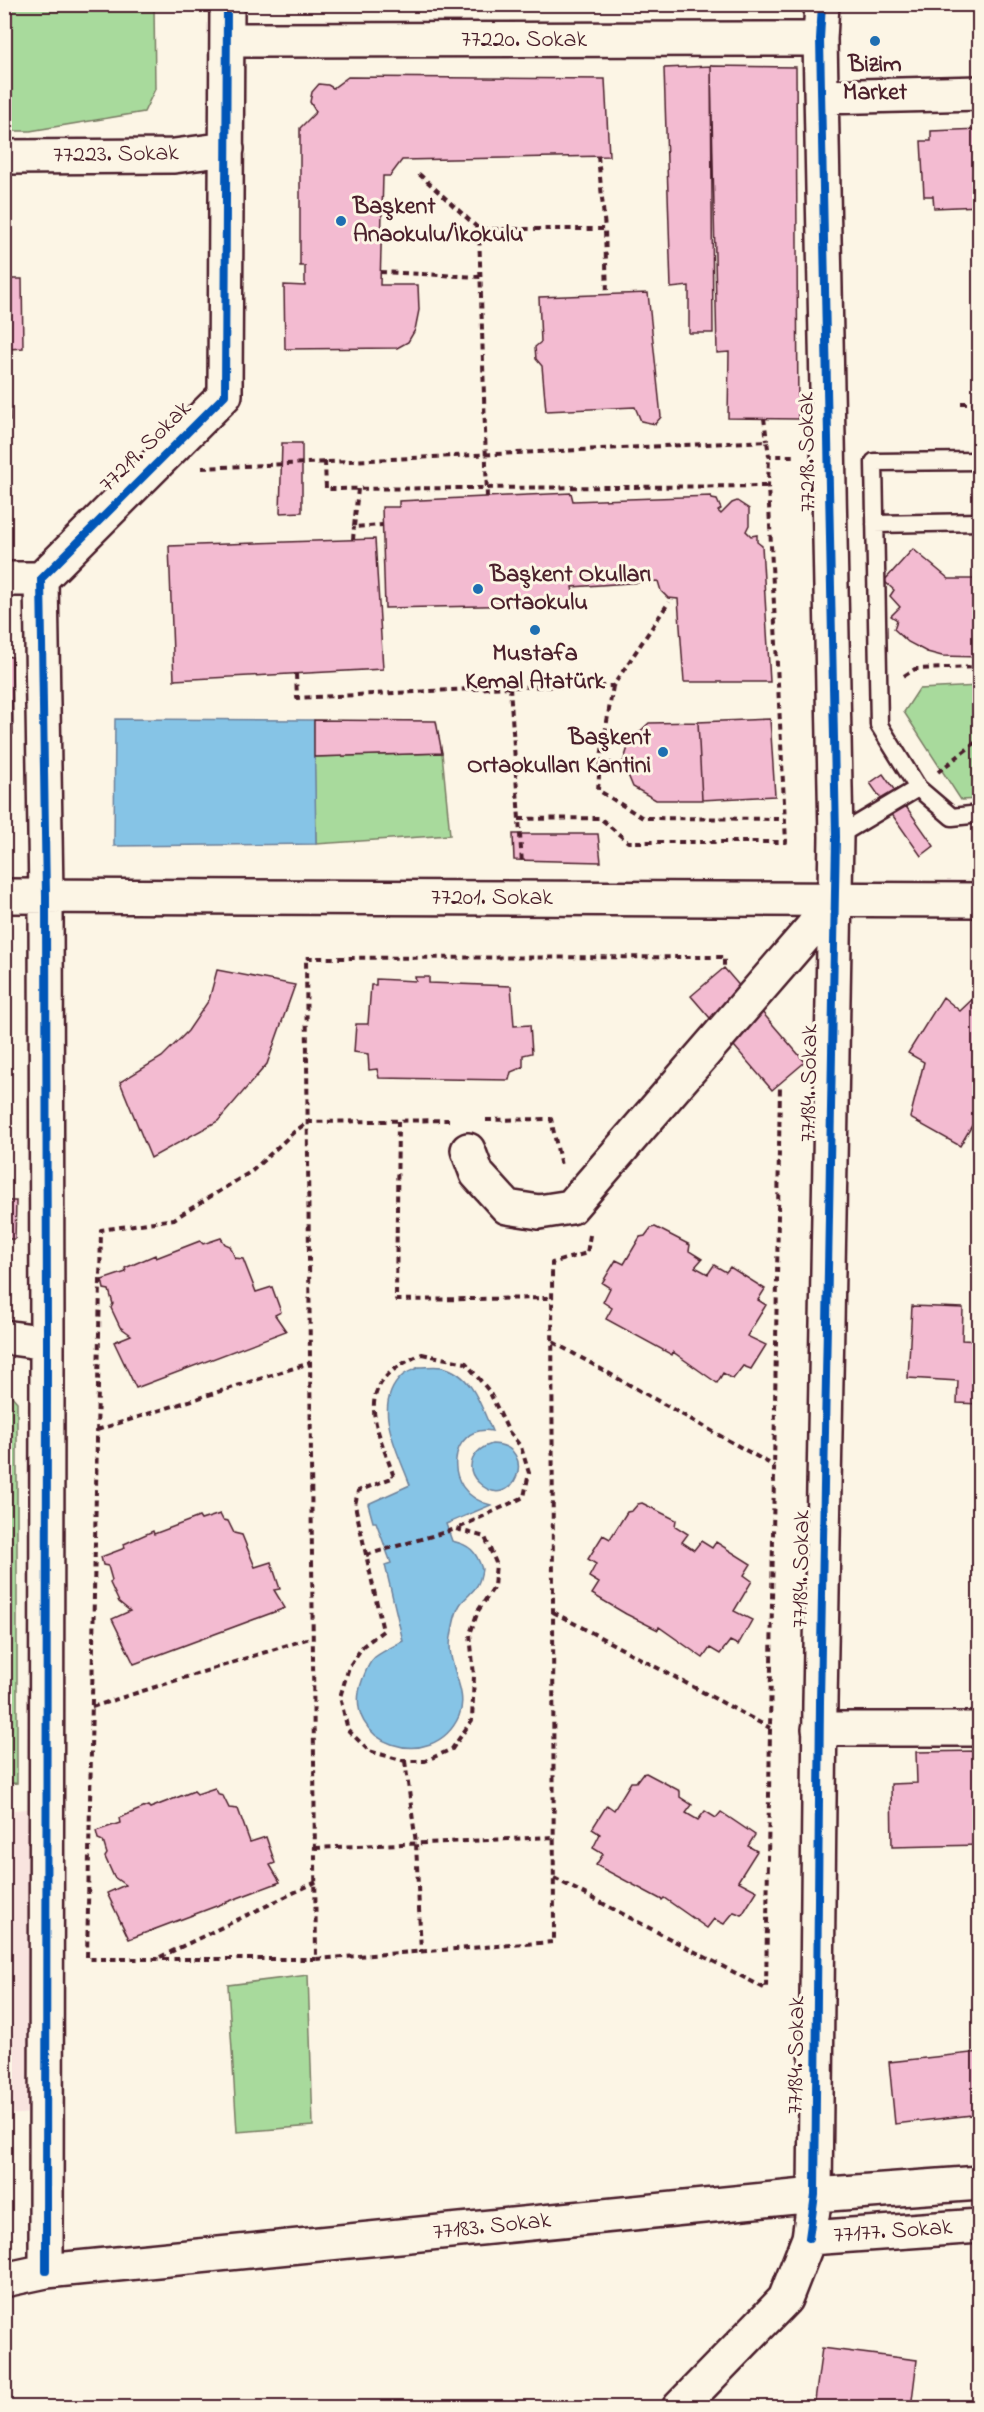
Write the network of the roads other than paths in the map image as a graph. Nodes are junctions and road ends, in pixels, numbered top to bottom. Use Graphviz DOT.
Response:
graph roads {
  1 [pos="227,4"];
  2 [pos="822,4"];
  3 [pos="820,39"];
  4 [pos="228,40"];
  5 [pos="980,93"];
  6 [pos="822,97"];
  7 [pos="226,149"];
  8 [pos="4,157"];
  9 [pos="980,461"];
  10 [pos="980,522"];
  11 [pos="875,524"];
  12 [pos="4,579"];
  13 [pos="41,579"];
  14 [pos="918,788"];
  15 [pos="980,814"];
  16 [pos="836,837"];
  17 [pos="4,896"];
  18 [pos="46,896"];
  19 [pos="833,900"];
  20 [pos="980,900"];
  21 [pos="468,1150"];
  22 [pos="4,1337"];
  23 [pos="47,1342"];
  24 [pos="819,1729"];
  25 [pos="980,1729"];
  26 [pos="980,2183"];
  27 [pos="815,2195"];
  28 [pos="980,2226"];
  29 [pos="809,2238"];
  30 [pos="46,2271"];
  31 [pos="4,2280"];
  32 [pos="679,2408"];
  1 -- 4 [label="street, 77219. Sokak"];
  2 -- 3 [label="street, 77218. Sokak"];
  3 -- 4 [label="street, 77220. Sokak"];
  3 -- 6 [label="street, 77218. Sokak"];
  4 -- 7 [label="street, 77219. Sokak"];
  5 -- 6 [label="street"];
  6 -- 16 [label="street, 77218. Sokak"];
  7 -- 8 [label="street, 77223. Sokak"];
  7 -- 13 [label="street, 77219. Sokak"];
  9 -- 11 [label="lane"];
  10 -- 11 [label="lane"];
  11 -- 14 [label="lane"];
  12 -- 13 [label="street"];
  13 -- 18 [label="street"];
  14 -- 15 [label="lane"];
  14 -- 16 [label="lane"];
  16 -- 19 [label="street, 77218. Sokak"];
  17 -- 18 [label="street, 77201. Sokak"];
  18 -- 19 [label="street, 77201. Sokak"];
  18 -- 23 [label="street"];
  19 -- 20 [label="street, 77201. Sokak"];
  19 -- 21 [label="street"];
  19 -- 24 [label="street, 77184. Sokak"];
  22 -- 23 [label="street"];
  23 -- 30 [label="street"];
  24 -- 25 [label="street"];
  24 -- 27 [label="street, 77184. Sokak"];
  26 -- 27 [label="street, 77183. Sokak"];
  27 -- 29 [label="street, 77184. Sokak"];
  27 -- 30 [label="street, 77183. Sokak"];
  28 -- 29 [label="street, 77177. Sokak"];
  29 -- 32 [label="street, 77177. Sokak"];
  30 -- 31 [label="street, 77183. Sokak"];
}
